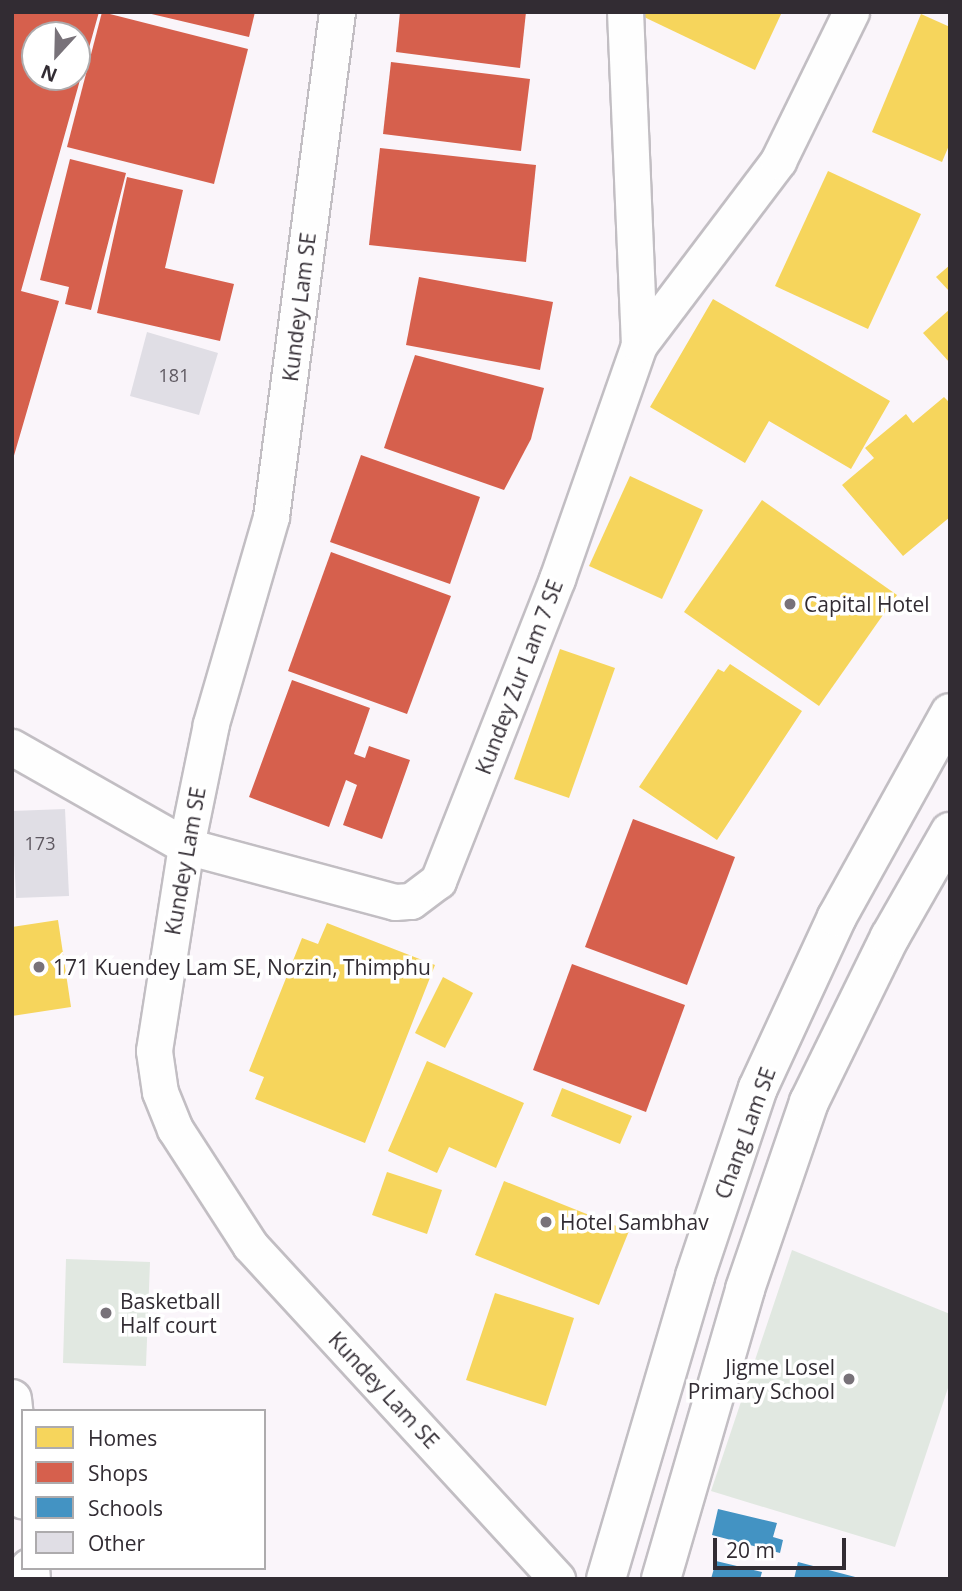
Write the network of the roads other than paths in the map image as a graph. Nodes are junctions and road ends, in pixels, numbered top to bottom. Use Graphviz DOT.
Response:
graph roads {
  1 [pos="337,12"];
  2 [pos="625,12"];
  3 [pos="851,12"];
  4 [pos="639,345"];
  5 [pos="950,713"];
  6 [pos="12,747"];
  7 [pos="950,832"];
  8 [pos="186,846"];
  9 [pos="12,1399"];
  10 [pos="21,1481"];
  11 [pos="557,1579"];
  12 [pos="606,1579"];
  13 [pos="661,1579"];
  1 -- 8 [label="street, Kundey Lam SE"];
  2 -- 4 [label="street, Kundey Zur Lam 7 SE"];
  3 -- 4 [label="street"];
  4 -- 8 [label="street, Kundey Zur Lam 7 SE"];
  5 -- 12 [label="main road, Chang Lam SE"];
  6 -- 8 [label="street, Kundey Zur Lam 7 SE"];
  7 -- 13 [label="main road"];
  8 -- 11 [label="street, Kundey Lam SE"];
  9 -- 10 [label="main road"];
}
